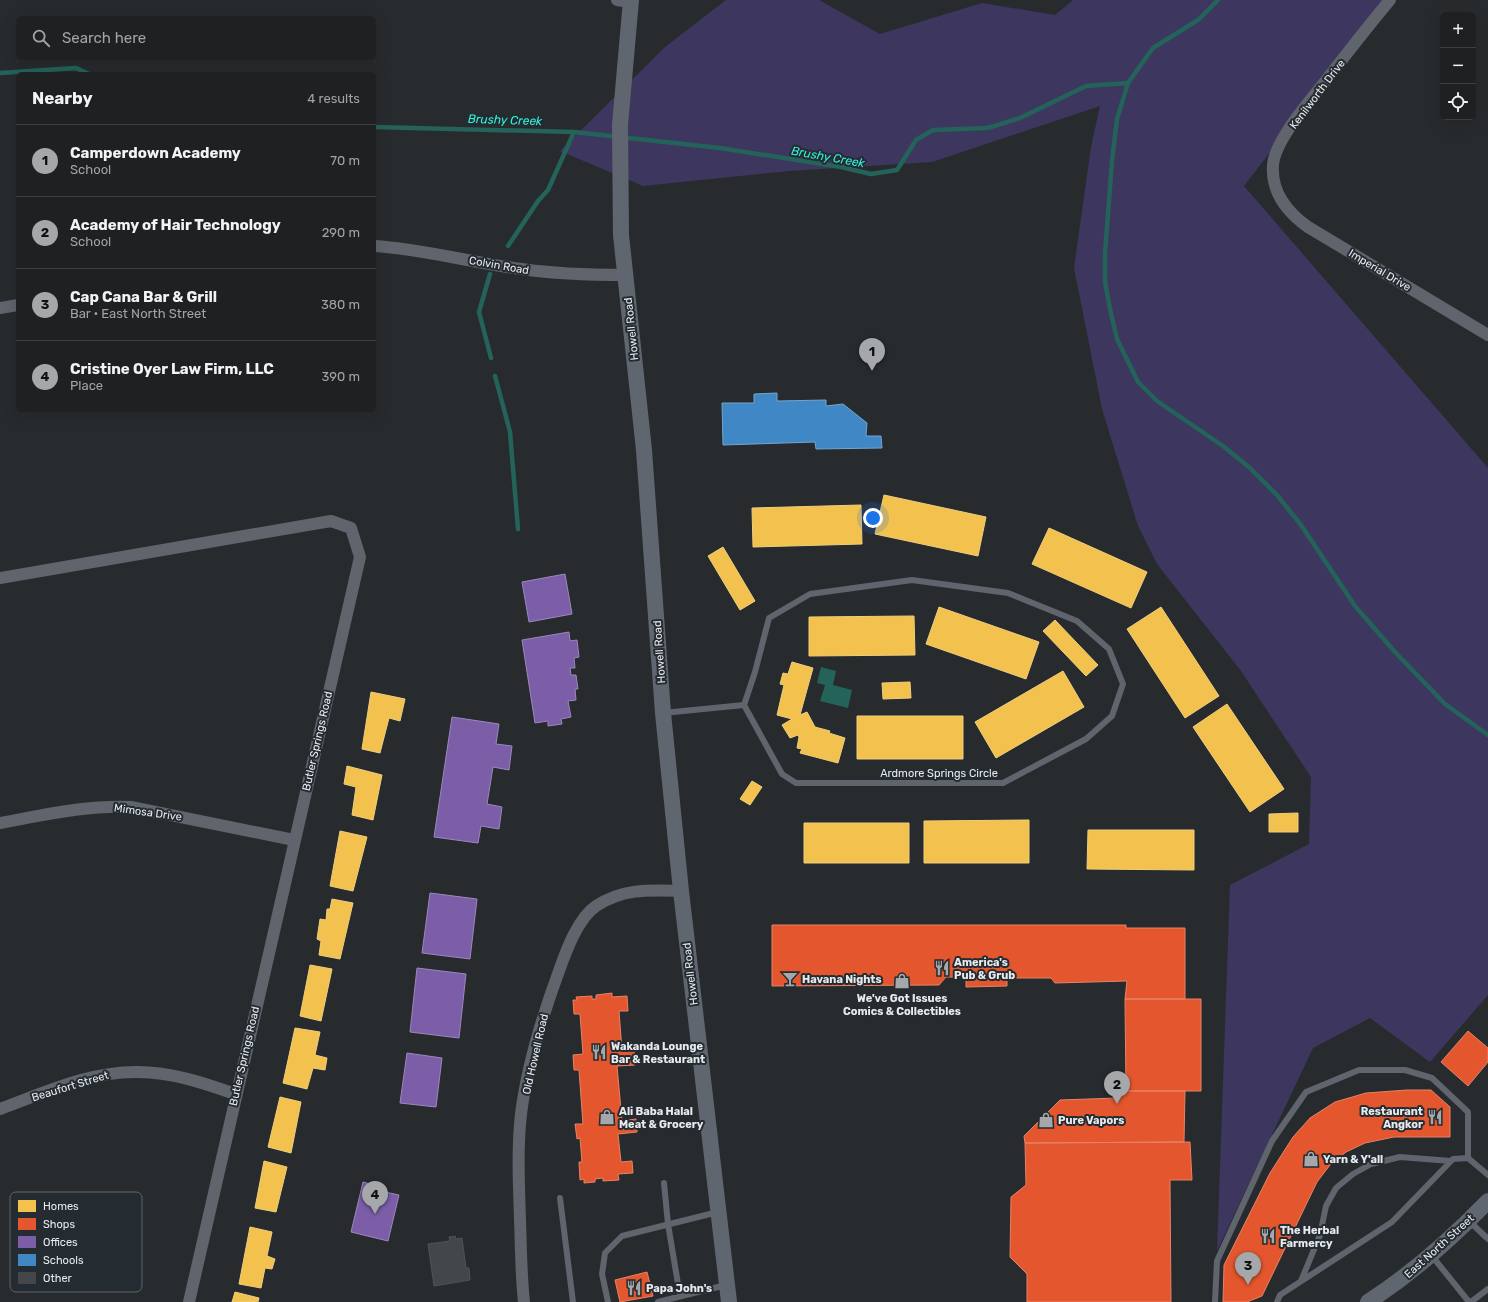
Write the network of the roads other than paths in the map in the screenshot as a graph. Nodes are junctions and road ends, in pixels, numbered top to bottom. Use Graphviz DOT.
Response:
graph roads {
  1 [pos="626,0"];
  2 [pos="1390,0"];
  3 [pos="1279,198"];
  4 [pos="376,246"];
  5 [pos="625,275"];
  6 [pos="16,305"];
  7 [pos="0,308"];
  8 [pos="1488,334"];
  9 [pos="0,578"];
  10 [pos="744,705"];
  11 [pos="663,713"];
  12 [pos="0,823"];
  13 [pos="294,840"];
  14 [pos="681,891"];
  15 [pos="235,1094"];
  16 [pos="0,1110"];
  17 [pos="1468,1158"];
  18 [pos="1451,1161"];
  19 [pos="1488,1175"];
  20 [pos="664,1183"];
  21 [pos="560,1198"];
  22 [pos="1488,1201"];
  23 [pos="718,1212"];
  24 [pos="1468,1221"];
  25 [pos="668,1224"];
  26 [pos="1488,1239"];
  27 [pos="1432,1256"];
  28 [pos="1301,1281"];
  29 [pos="727,1284"];
  30 [pos="1488,1289"];
  31 [pos="680,1296"];
  32 [pos="189,1302"];
  33 [pos="524,1302"];
  34 [pos="573,1302"];
  35 [pos="608,1302"];
  36 [pos="658,1302"];
  37 [pos="729,1302"];
  38 [pos="1215,1302"];
  39 [pos="1277,1302"];
  40 [pos="1368,1302"];
  41 [pos="1470,1302"];
  1 -- 5 [label="main road, Howell Road"];
  2 -- 3 [label="street, Kenilworth Drive"];
  3 -- 8 [label="street, Imperial Drive"];
  4 -- 5 [label="street, Colvin Road"];
  5 -- 11 [label="main road, Howell Road"];
  6 -- 7 [label="street"];
  9 -- 13 [label="street, Butler Springs Road"];
  10 -- 10 [label="lane, Ardmore Springs Circle"];
  10 -- 11 [label="lane"];
  11 -- 14 [label="main road, Howell Road"];
  12 -- 13 [label="street, Mimosa Drive"];
  13 -- 15 [label="street, Butler Springs Road"];
  14 -- 23 [label="main road, Howell Road"];
  14 -- 33 [label="street, Old Howell Road"];
  15 -- 16 [label="street, Beaufort Street"];
  15 -- 32 [label="street, Butler Springs Road"];
  17 -- 18 [label="lane"];
  17 -- 19 [label="lane"];
  17 -- 38 [label="lane"];
  18 -- 28 [label="lane"];
  18 -- 28 [label="lane"];
  20 -- 25 [label="lane"];
  21 -- 34 [label="lane"];
  22 -- 24 [label="main road, East North Street"];
  23 -- 25 [label="lane"];
  23 -- 29 [label="main road, Howell Road"];
  24 -- 26 [label="lane"];
  24 -- 27 [label="main road, East North Street"];
  25 -- 31 [label="lane"];
  25 -- 35 [label="lane"];
  27 -- 40 [label="main road, East North Street"];
  27 -- 41 [label="lane"];
  28 -- 39 [label="lane"];
  29 -- 31 [label="lane"];
  29 -- 37 [label="main road, Howell Road"];
  30 -- 41 [label="lane"];
  31 -- 36 [label="lane"];
}
